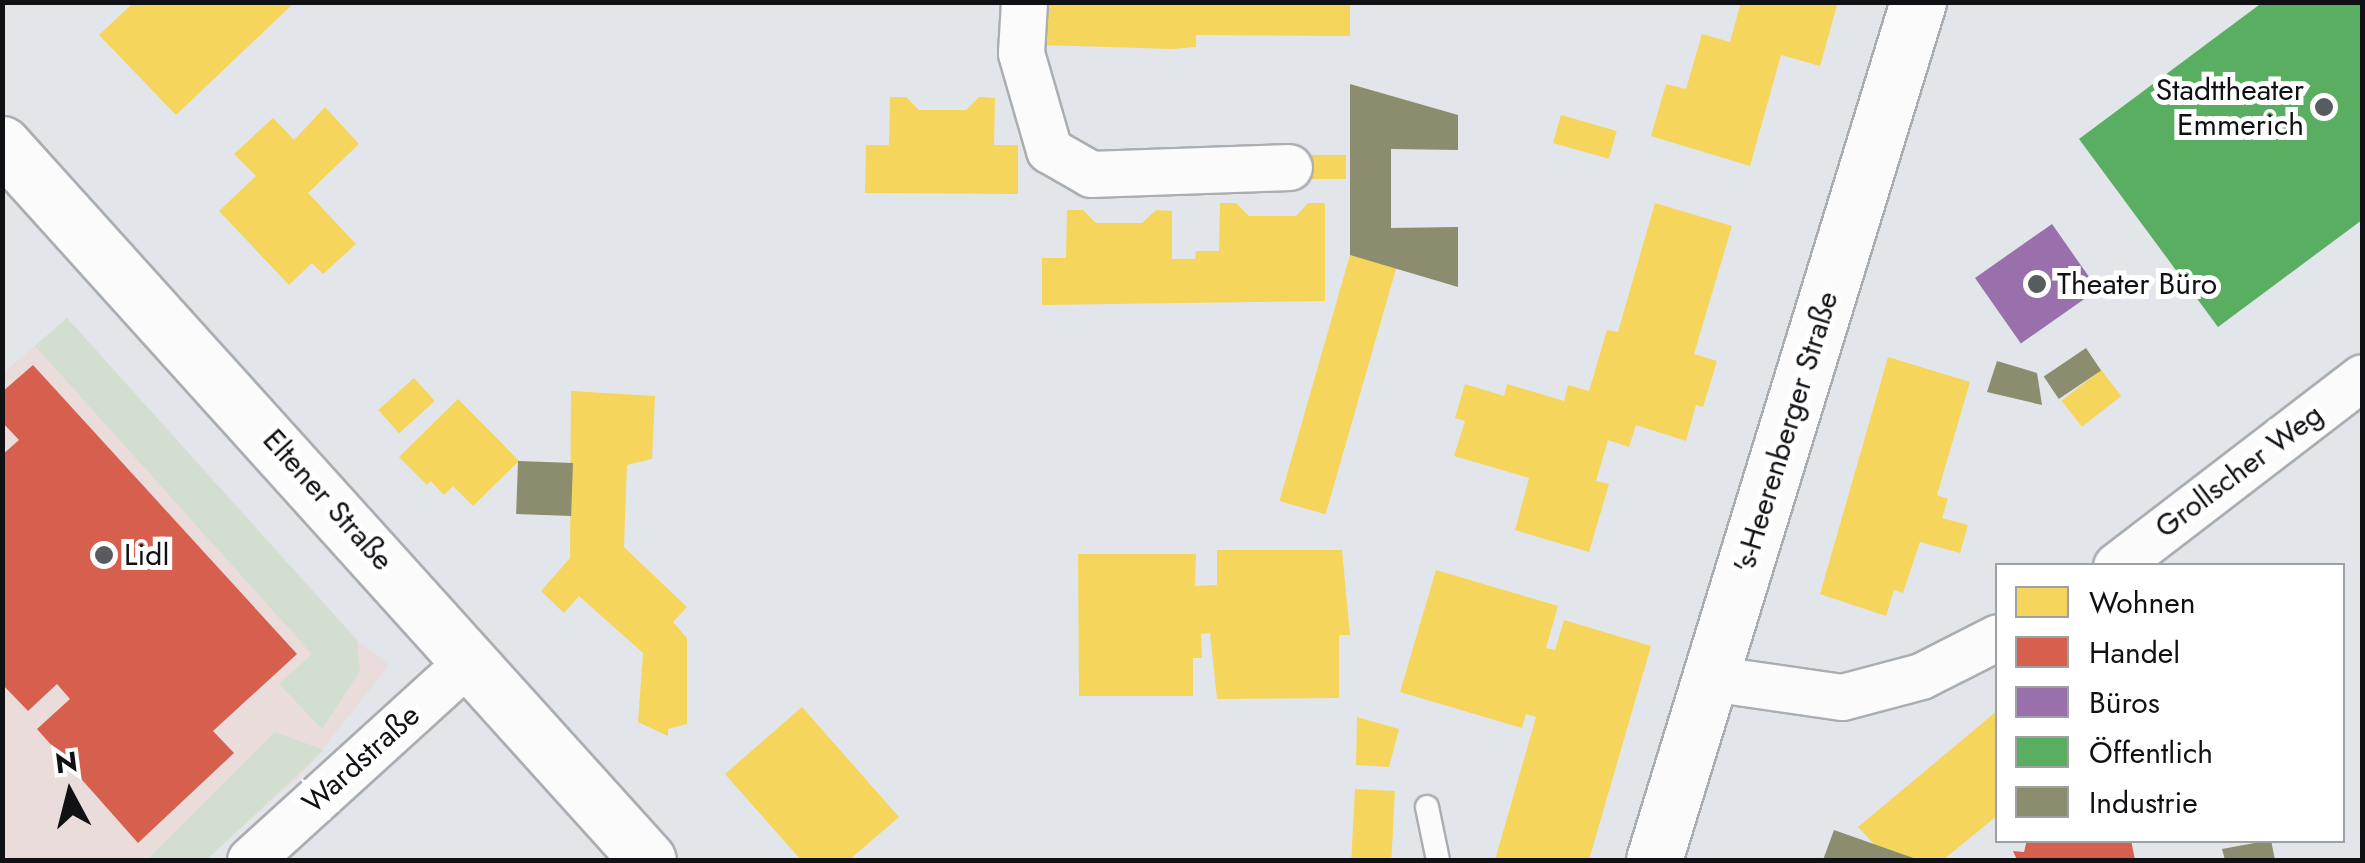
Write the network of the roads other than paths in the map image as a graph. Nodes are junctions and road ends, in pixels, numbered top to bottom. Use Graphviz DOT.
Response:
graph roads {
  1 [pos="1024,2"];
  2 [pos="1918,2"];
  3 [pos="2,144"];
  4 [pos="1289,166"];
  5 [pos="2362,376"];
  6 [pos="2120,563"];
  7 [pos="1995,639"];
  8 [pos="472,658"];
  9 [pos="1710,678"];
  10 [pos="1427,808"];
  11 [pos="250,860"];
  12 [pos="648,860"];
  13 [pos="1438,860"];
  14 [pos="1654,860"];
  1 -- 4 [label="street"];
  2 -- 9 [label="main road, 's-Heerenberger Straße"];
  3 -- 8 [label="main road, Eltener Straße"];
  5 -- 6 [label="street, Grollscher Weg"];
  7 -- 9 [label="street"];
  8 -- 11 [label="street, Wardstraße"];
  8 -- 12 [label="main road, Eltener Straße"];
  9 -- 14 [label="main road, 's-Heerenberger Straße"];
  10 -- 13 [label="lane"];
}
